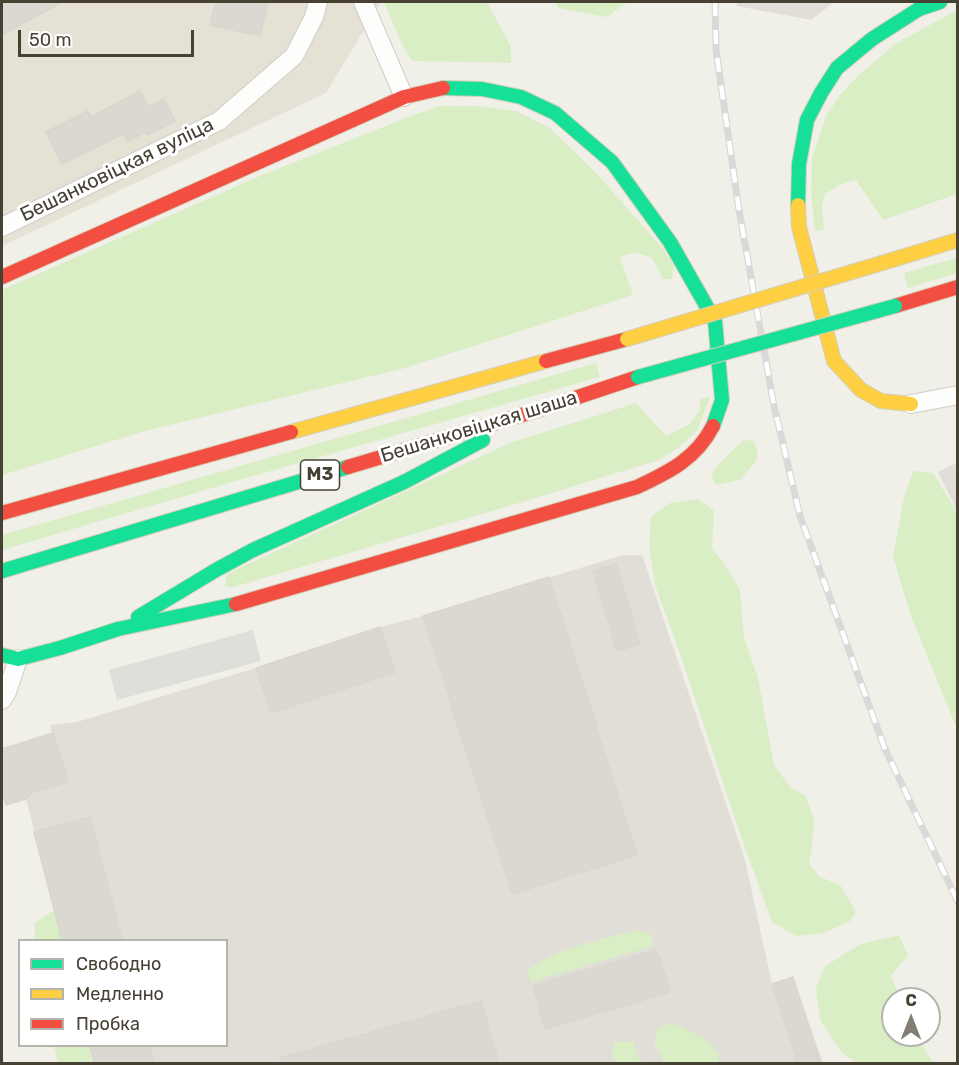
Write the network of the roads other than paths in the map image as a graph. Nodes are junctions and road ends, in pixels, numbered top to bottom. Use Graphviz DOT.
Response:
graph roads {
  1 [pos="318,2"];
  2 [pos="363,2"];
  3 [pos="940,2"];
  4 [pos="404,97"];
  5 [pos="2,227"];
  6 [pos="957,240"];
  7 [pos="2,277"];
  8 [pos="957,287"];
  9 [pos="957,395"];
  10 [pos="911,404"];
  11 [pos="542,409"];
  12 [pos="4,512"];
  13 [pos="216,570"];
  14 [pos="2,571"];
  15 [pos="231,605"];
  16 [pos="118,628"];
  17 [pos="10,657"];
  18 [pos="2,700"];
  1 -- 5 [label="street, Бешанковіцкая вуліца"];
  2 -- 4 [label="street"];
  3 -- 10 [label="main road"];
  4 -- 7 [label="main road"];
  4 -- 15 [label="main road"];
  6 -- 12 [label="main road, bridge"];
  8 -- 11 [label="main road, Бешанковіцкая шаша / М3, bridge"];
  9 -- 10 [label="street"];
  11 -- 13 [label="main road"];
  11 -- 14 [label="main road, Бешанковіцкая шаша / М3"];
  13 -- 15 [label="main road"];
  13 -- 16 [label="main road"];
  15 -- 16 [label="main road"];
  16 -- 17 [label="main road"];
  17 -- 18 [label="street"];
}
